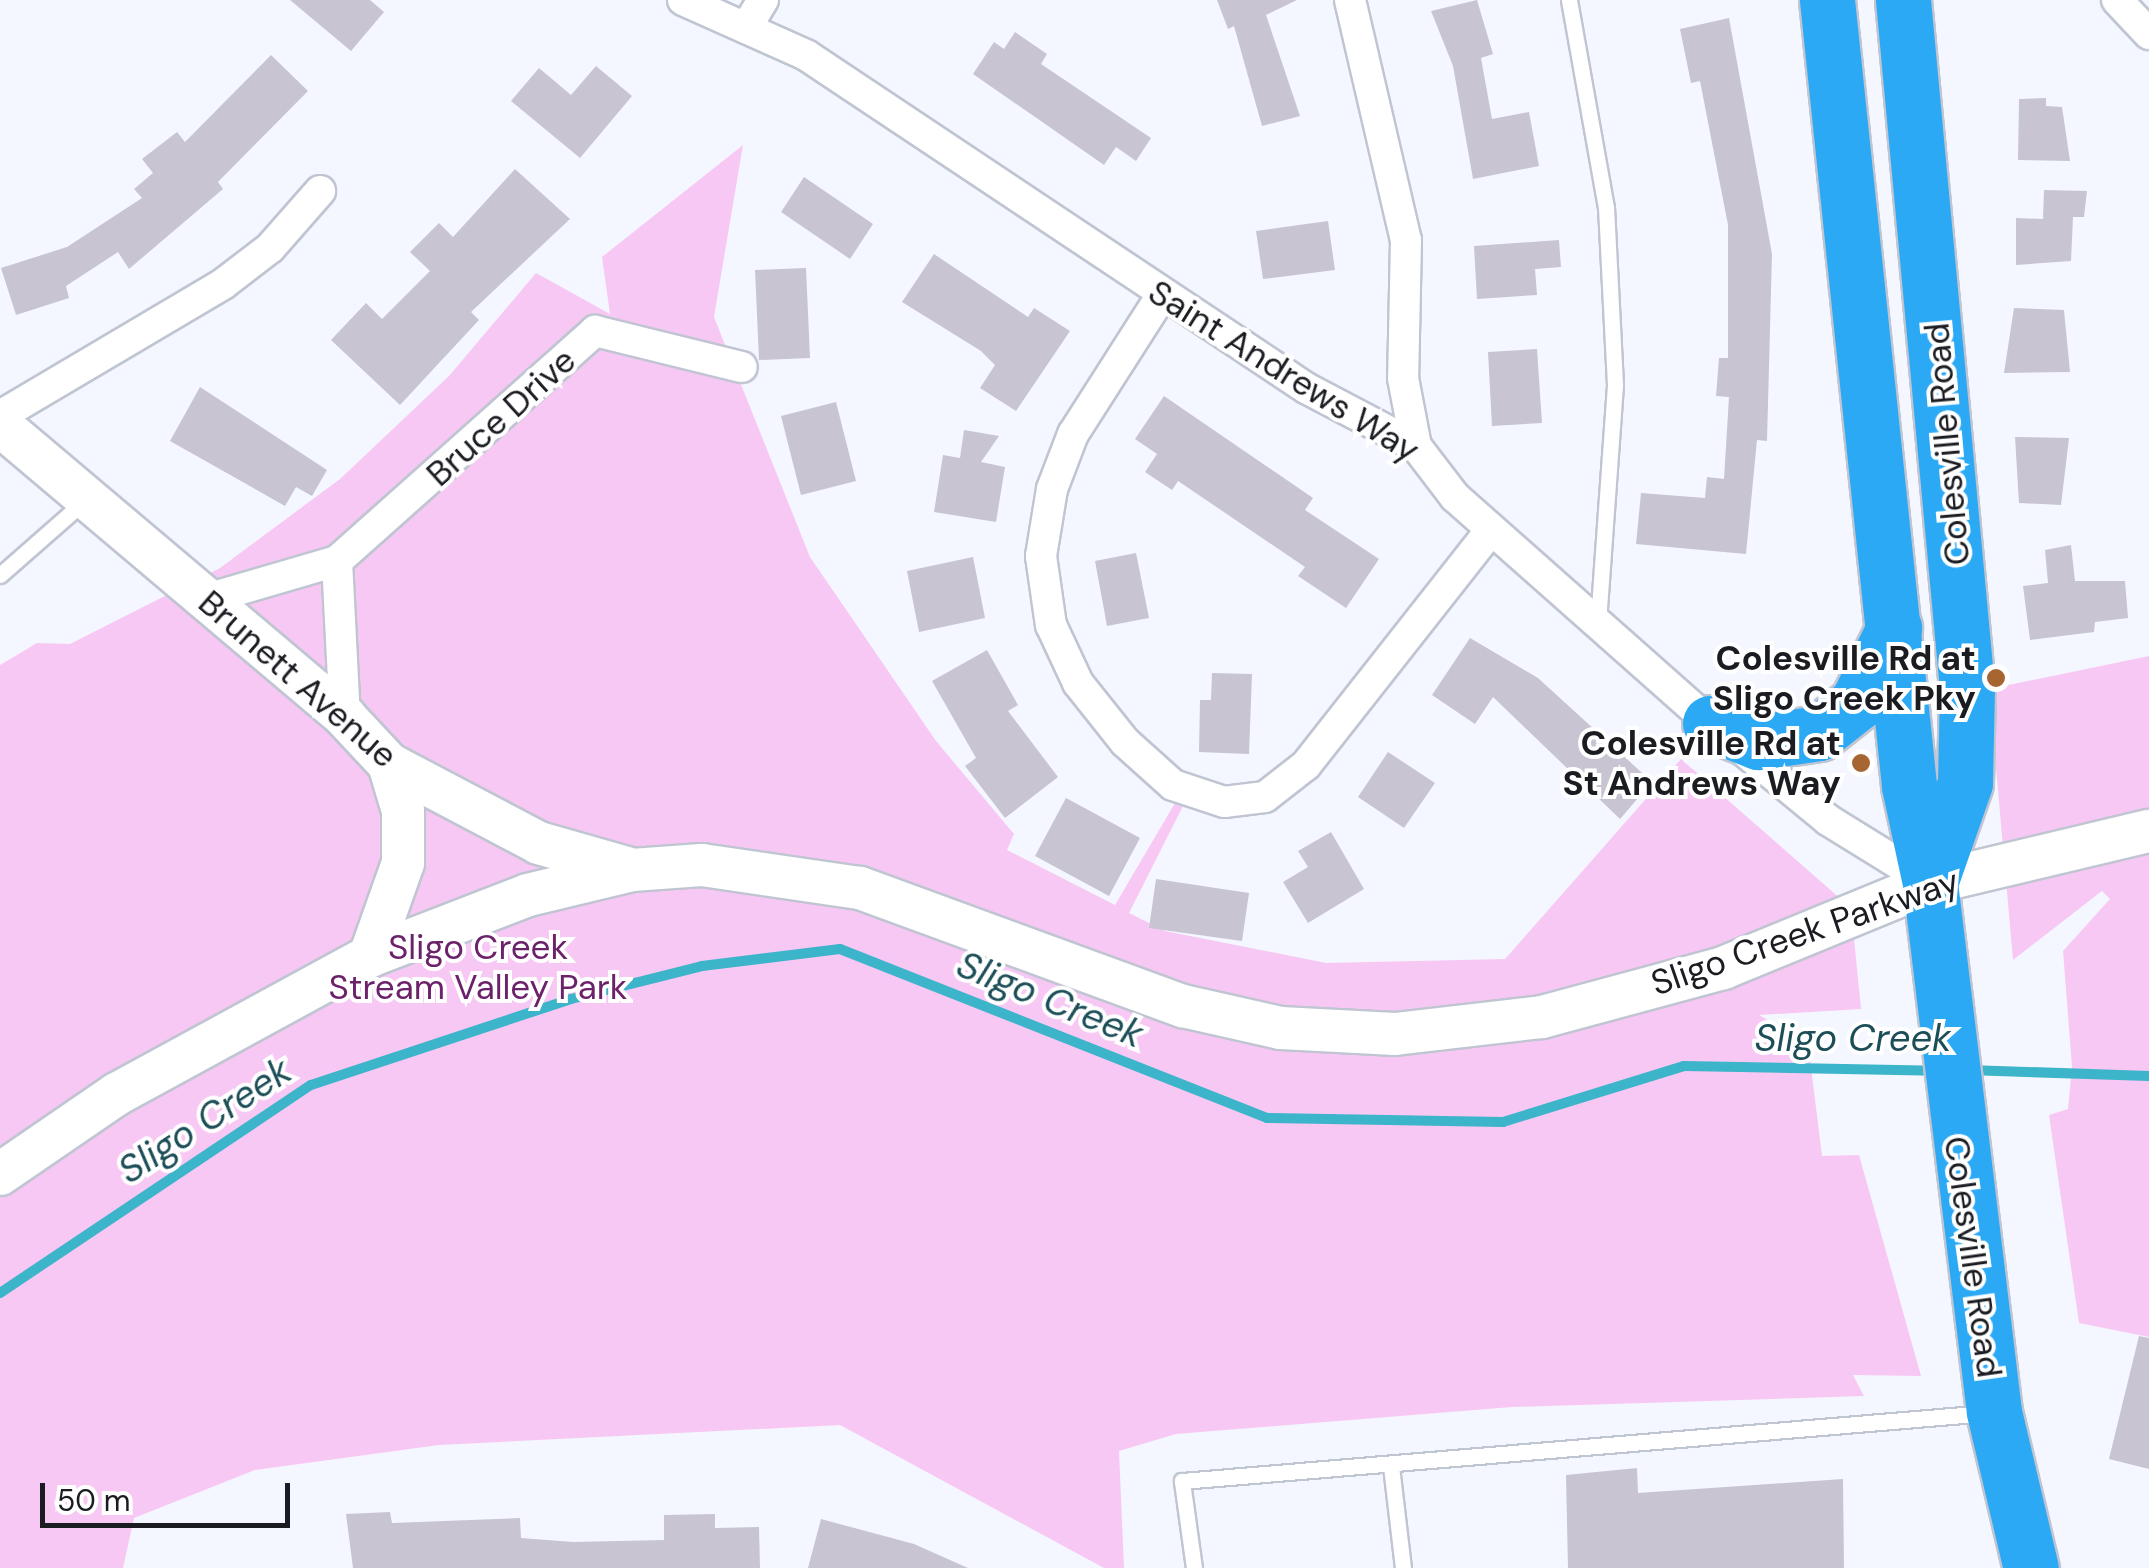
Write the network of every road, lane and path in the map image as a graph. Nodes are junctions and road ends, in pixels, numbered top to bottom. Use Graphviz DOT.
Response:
graph roads {
  1 [pos="683,0"];
  2 [pos="763,0"];
  3 [pos="1350,0"];
  4 [pos="1569,0"];
  5 [pos="1827,0"];
  6 [pos="1903,0"];
  7 [pos="2118,0"];
  8 [pos="746,28"];
  9 [pos="2149,34"];
  10 [pos="320,191"];
  11 [pos="1162,295"];
  12 [pos="742,368"];
  13 [pos="0,416"];
  14 [pos="0,425"];
  15 [pos="1416,446"];
  16 [pos="88,498"];
  17 [pos="1491,530"];
  18 [pos="337,561"];
  19 [pos="0,575"];
  20 [pos="207,600"];
  21 [pos="1598,624"];
  22 [pos="1895,625"];
  23 [pos="345,718"];
  24 [pos="1710,722"];
  25 [pos="389,764"];
  26 [pos="2149,831"];
  27 [pos="632,870"];
  28 [pos="1930,883"];
  29 [pos="370,956"];
  30 [pos="0,1174"];
  31 [pos="1994,1412"];
  32 [pos="1391,1466"];
  33 [pos="1194,1568"];
  34 [pos="1403,1568"];
  35 [pos="2031,1568"];
  1 -- 8 [label="street, Saint Andrews Way"];
  2 -- 8 [label="street"];
  3 -- 15 [label="street"];
  4 -- 21 [label="lane"];
  5 -- 22 [label="highway, Colesville Road"];
  6 -- 28 [label="highway, Colesville Road"];
  7 -- 9 [label="street"];
  8 -- 11 [label="street, Saint Andrews Way"];
  10 -- 13 [label="street"];
  11 -- 15 [label="street, Saint Andrews Way"];
  11 -- 17 [label="street"];
  12 -- 18 [label="street, Bruce Drive"];
  14 -- 16 [label="street, Brunett Avenue"];
  15 -- 17 [label="street, Saint Andrews Way"];
  16 -- 19 [label="lane"];
  16 -- 20 [label="street, Brunett Avenue"];
  17 -- 21 [label="street, Saint Andrews Way"];
  18 -- 20 [label="street, Bruce Drive"];
  18 -- 23 [label="street"];
  20 -- 23 [label="street, Brunett Avenue"];
  21 -- 24 [label="street, Saint Andrews Way"];
  22 -- 24 [label="highway"];
  22 -- 28 [label="highway, Colesville Road"];
  23 -- 25 [label="street, Brunett Avenue"];
  24 -- 28 [label="street, Saint Andrews Way"];
  25 -- 27 [label="street, Brunett Avenue"];
  25 -- 29 [label="street"];
  26 -- 28 [label="street, Sligo Creek Parkway"];
  27 -- 28 [label="street, Sligo Creek Parkway"];
  27 -- 29 [label="street, Sligo Creek Parkway"];
  28 -- 31 [label="highway, Colesville Road"];
  29 -- 30 [label="street, Sligo Creek Parkway"];
  31 -- 32 [label="lane"];
  31 -- 35 [label="highway, Colesville Road"];
  32 -- 33 [label="lane"];
  32 -- 34 [label="lane"];
}
